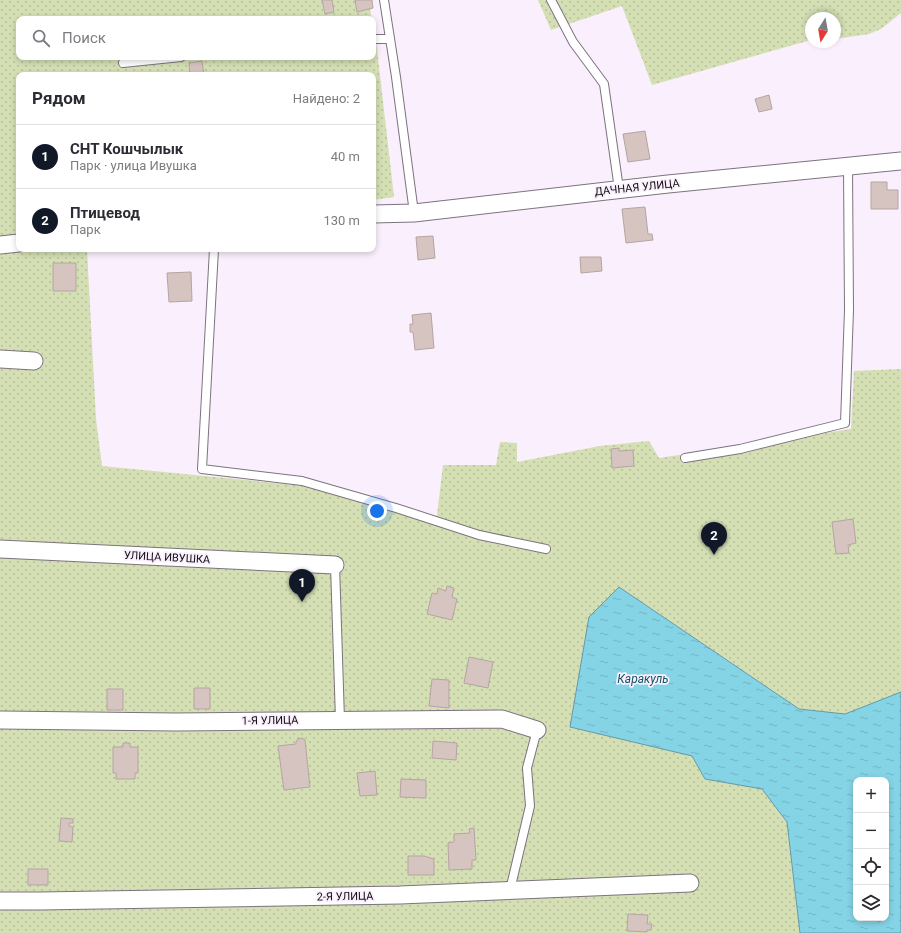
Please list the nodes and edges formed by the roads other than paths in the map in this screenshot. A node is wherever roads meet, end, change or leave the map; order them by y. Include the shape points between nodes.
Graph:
1 (384, 0) edge
2 (551, 0) edge
3 (376, 39) edge
4 (390, 39) junction
5 (152, 60) edge
6 (124, 63) dead end
7 (901, 161) edge
8 (848, 166) junction
9 (620, 189) junction
10 (414, 212) junction
11 (376, 214) edge
12 (16, 244) edge
13 (0, 245) edge
14 (214, 252) edge
15 (0, 359) edge
16 (34, 361) dead end
17 (685, 458) dead end
18 (0, 549) edge
19 (546, 549) dead end
20 (334, 565) joint
21 (0, 720) edge
22 (340, 720) junction
23 (538, 730) joint
24 (690, 883) dead end
25 (510, 890) junction
26 (0, 901) edge

1 - 4 lane
2 - 9 lane via 573,42 604,84
3 - 4 lane
4 - 10 lane
5 - 6 lane
7 - 8 street, ДАЧНАЯ УЛИЦА
8 - 9 street, ДАЧНАЯ УЛИЦА
8 - 17 lane via 845,422 740,448
9 - 10 street, ДАЧНАЯ УЛИЦА
10 - 11 street, ДАЧНАЯ УЛИЦА
12 - 13 street
14 - 19 lane via 202,469 302,481 479,535
15 - 16 street
18 - 20 street, УЛИЦА ИВУШКА
20 - 22 lane
21 - 22 street, 1-Я УЛИЦА
22 - 23 street, 1-Я УЛИЦА via 502,719
23 - 25 lane via 527,768 530,806
24 - 25 street, 2-Я УЛИЦА
25 - 26 street, 2-Я УЛИЦА via 400,895

